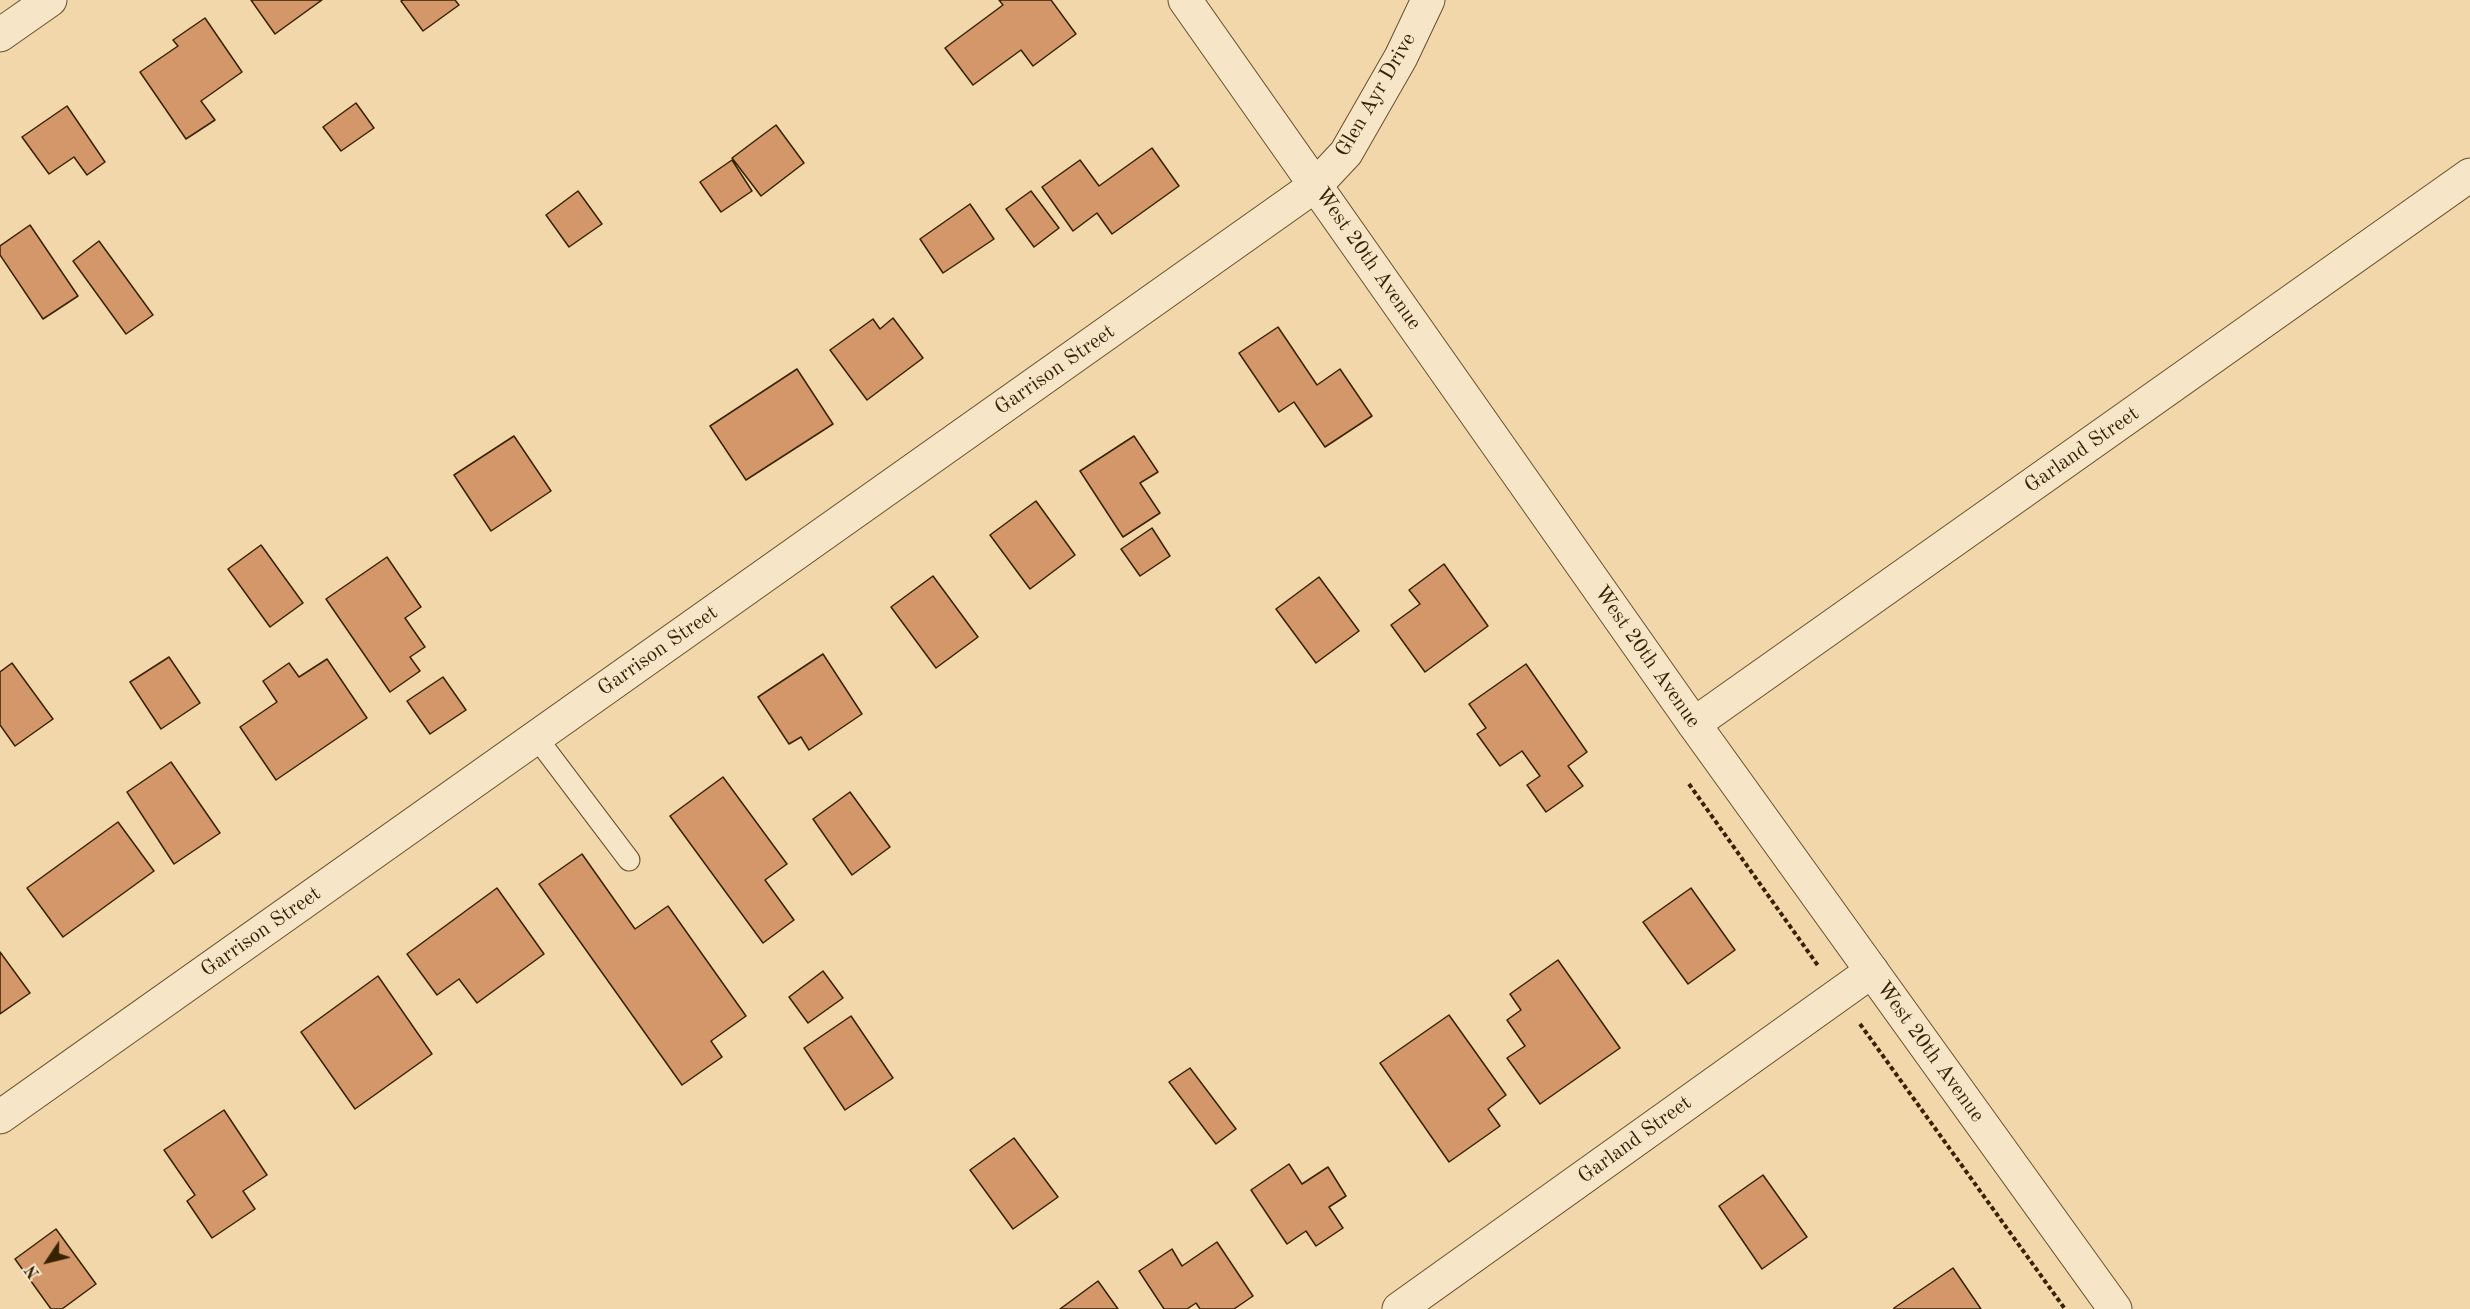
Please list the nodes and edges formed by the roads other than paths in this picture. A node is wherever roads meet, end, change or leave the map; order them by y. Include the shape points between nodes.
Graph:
1 (50, 0) edge
2 (1185, 0) edge
3 (1428, 0) edge
4 (0, 35) edge
5 (2470, 175) edge
6 (1316, 185) junction
7 (1694, 724) junction
8 (536, 737) junction
9 (629, 860) dead end
10 (1872, 971) junction
11 (0, 1117) edge
12 (1399, 1309) edge
13 (2115, 1309) edge

1 - 4 street
2 - 6 street, West 20th Avenue
3 - 6 street, Glen Ayr Drive via 1401,57 1346,153
5 - 7 street, Garland Street
6 - 7 street, West 20th Avenue
6 - 8 street, Garrison Street
7 - 10 street, West 20th Avenue
8 - 9 lane
8 - 11 street, Garrison Street
10 - 12 street, Garland Street
10 - 13 street, West 20th Avenue

